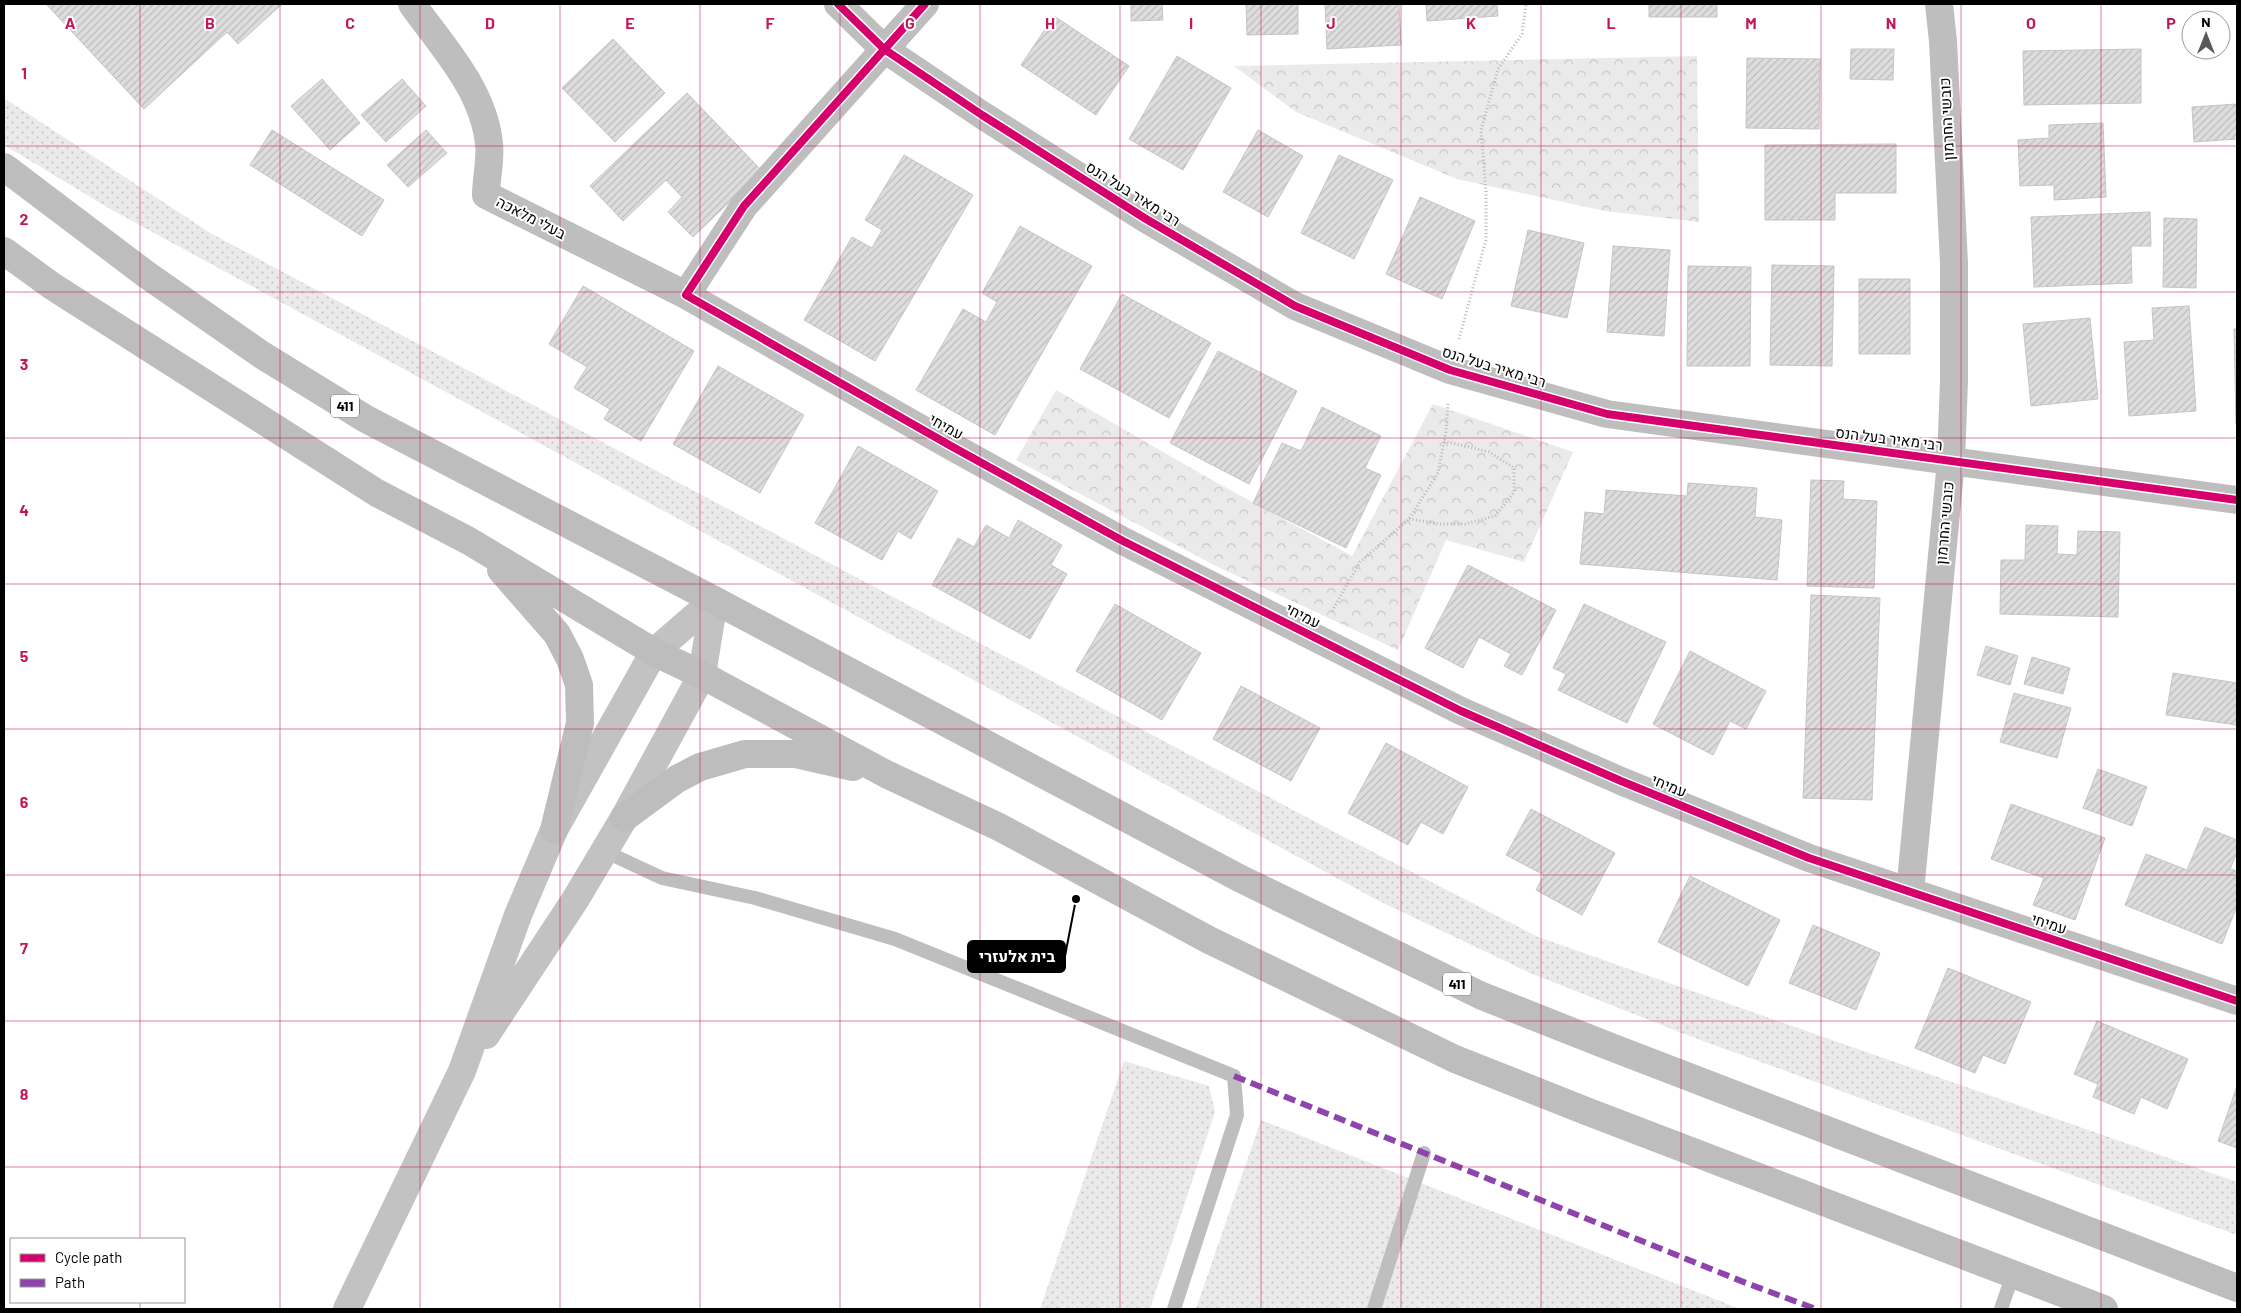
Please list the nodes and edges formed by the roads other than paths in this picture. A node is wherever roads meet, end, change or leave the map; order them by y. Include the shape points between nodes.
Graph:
1 (412, 4) edge
2 (838, 4) edge
3 (925, 4) edge
4 (1939, 4) edge
5 (884, 49) junction
6 (4, 167) edge
7 (4, 251) edge
8 (686, 295) junction
9 (1951, 461) junction
10 (2237, 500) edge
11 (469, 541) junction
12 (714, 600) junction
13 (654, 652) junction
14 (702, 675) junction
15 (886, 774) junction
16 (624, 818) junction
17 (554, 830) junction
18 (604, 851) junction
19 (1910, 892) junction
20 (2237, 1001) edge
21 (462, 1072) junction
22 (1424, 1153) dead end
23 (2013, 1274) junction
24 (2237, 1288) edge
25 (347, 1309) edge
26 (1174, 1309) edge
27 (1374, 1309) edge
28 (2001, 1309) edge
29 (2104, 1309) edge

1 - 8 street, בעלי מלאכה via 481,106 490,146 486,194
2 - 5 street, רבי מאיר בעל הנס
3 - 5 street
4 - 9 street, כובשי החרמון via 1954,263
5 - 8 street via 744,206
5 - 9 street, רבי מאיר בעל הנס via 1146,219 1295,306 1450,370 1607,414
6 - 12 main road, 411 via 146,275 262,355 366,419
7 - 11 main road via 52,286 377,492
8 - 19 street, עמיחי via 1123,541 1461,711 1808,858
9 - 10 street, רבי מאיר בעל הנס
9 - 19 street, כובשי החרמון
11 - 13 main road
11 - 17 main road via 508,577 557,634 580,685 580,723
12 - 13 main road
12 - 14 main road
12 - 24 main road, 411 via 1241,879 1482,996
13 - 14 main road
13 - 17 main road
14 - 15 main road
14 - 16 main road
15 - 16 main road via 796,754 745,754 700,767 677,779
15 - 23 main road via 999,827 1209,940 1455,1058
16 - 18 main road
17 - 21 main road via 518,914
18 - 21 main road
18 - 26 lane via 662,878 755,898 895,939 1234,1076 1237,1115
19 - 20 street, עמיחי
21 - 25 main road
22 - 27 lane
23 - 28 lane
23 - 29 main road

